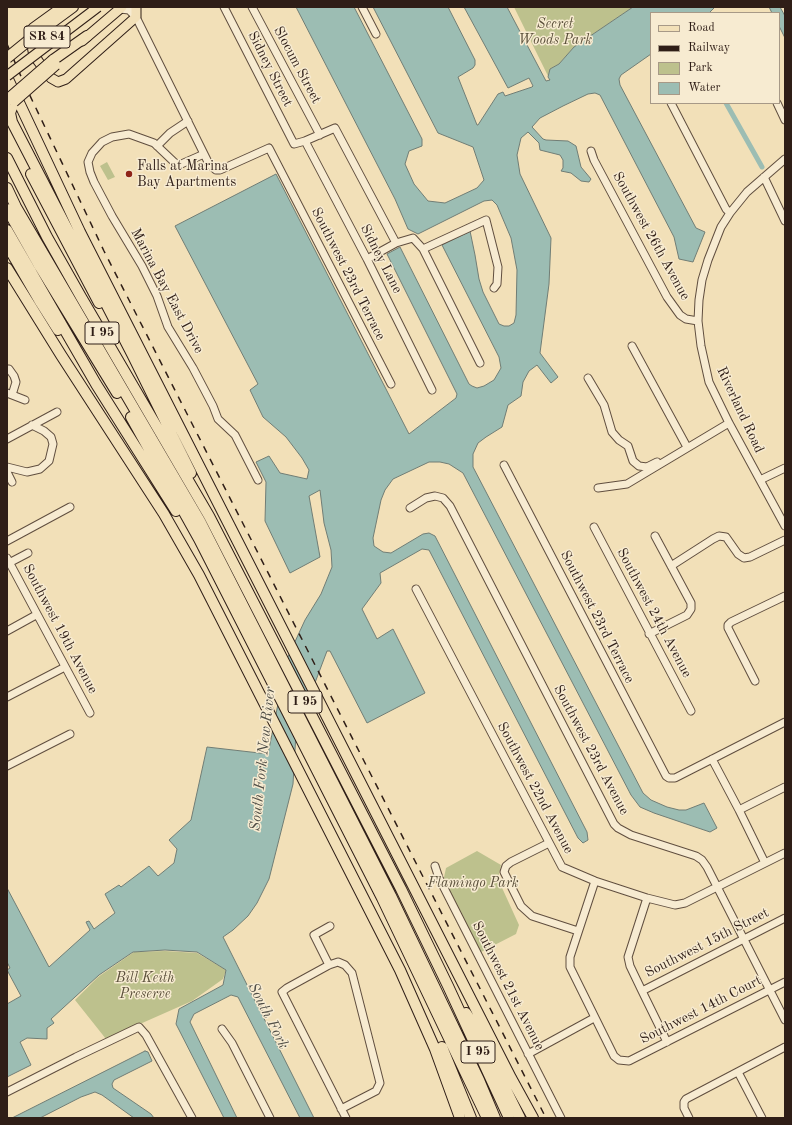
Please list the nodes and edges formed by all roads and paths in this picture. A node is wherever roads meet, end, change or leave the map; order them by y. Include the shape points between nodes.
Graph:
1 (62, 7) edge
2 (73, 7) edge
3 (89, 7) edge
4 (98, 7) edge
5 (136, 7) edge
6 (224, 7) edge
7 (252, 7) edge
8 (362, 7) edge
9 (121, 8) edge
10 (136, 17) junction
11 (376, 34) dead end
12 (87, 36) joint
13 (7, 58) edge
14 (7, 69) edge
15 (7, 77) edge
16 (9, 103) edge
17 (672, 104) edge
18 (777, 104) edge
19 (785, 120) edge
20 (188, 121) junction
21 (7, 125) edge
22 (320, 135) junction
23 (305, 142) junction
24 (157, 146) junction
25 (591, 151) dead end
26 (202, 155) junction
27 (7, 158) edge
28 (785, 159) edge
29 (7, 168) edge
30 (764, 177) junction
31 (7, 188) edge
32 (7, 209) edge
33 (730, 213) junction
34 (785, 221) edge
35 (7, 230) edge
36 (396, 243) junction
37 (12, 245) edge
38 (423, 249) junction
39 (367, 259) junction
40 (7, 268) edge
41 (7, 278) edge
42 (494, 288) dead end
43 (698, 321) junction
44 (52, 342) junction
45 (632, 346) dead end
46 (480, 363) dead end
47 (7, 368) edge
48 (588, 378) dead end
49 (147, 384) junction
50 (391, 384) dead end
51 (432, 390) dead end
52 (9, 394) edge
53 (25, 400) dead end
54 (57, 412) dead end
55 (729, 423) junction
56 (32, 426) junction
57 (7, 439) edge
58 (687, 447) junction
59 (672, 456) junction
60 (504, 465) dead end
61 (7, 467) edge
62 (785, 468) edge
63 (7, 472) edge
64 (258, 480) dead end
65 (760, 480) junction
66 (12, 482) dead end
67 (598, 488) dead end
68 (203, 504) junction
69 (70, 507) dead end
70 (410, 508) dead end
71 (198, 522) junction
72 (785, 526) edge
73 (594, 527) dead end
74 (655, 536) dead end
75 (785, 540) edge
76 (7, 541) edge
77 (28, 553) dead end
78 (8, 562) edge
79 (671, 566) junction
80 (416, 589) dead end
81 (785, 596) edge
82 (36, 615) junction
83 (7, 631) edge
84 (649, 634) junction
85 (65, 667) junction
86 (755, 681) dead end
87 (7, 697) edge
88 (691, 711) dead end
89 (90, 713) dead end
90 (785, 722) edge
91 (70, 734) dead end
92 (712, 759) junction
93 (7, 766) edge
94 (785, 787) edge
95 (739, 810) junction
96 (549, 843) junction
97 (785, 853) edge
98 (765, 863) junction
99 (436, 866) dead end
100 (596, 881) junction
101 (717, 887) junction
102 (398, 890) junction
103 (647, 898) junction
104 (785, 918) edge
105 (330, 926) dead end
106 (578, 931) junction
107 (744, 938) junction
108 (329, 965) junction
109 (400, 970) junction
110 (785, 982) edge
111 (448, 986) junction
112 (769, 990) junction
113 (642, 992) junction
114 (594, 1018) junction
115 (785, 1020) edge
116 (222, 1028) dead end
117 (667, 1042) junction
118 (785, 1047) edge
119 (528, 1054) junction
120 (738, 1072) junction
121 (511, 1078) junction
122 (472, 1084) junction
123 (7, 1092) edge
124 (342, 1109) junction
125 (192, 1118) edge
126 (270, 1118) edge
127 (346, 1118) edge
128 (460, 1118) edge
129 (471, 1118) edge
130 (481, 1118) edge
131 (487, 1118) edge
132 (495, 1118) edge
133 (504, 1118) edge
134 (509, 1118) edge
135 (520, 1118) edge
136 (528, 1118) edge
137 (533, 1118) edge
138 (561, 1118) edge
139 (689, 1118) edge
140 (762, 1118) edge

1 - 10 main road via 33,28 30,34 38,61 44,71 58,82 66,80
2 - 13 highway, bridge
3 - 14 main road, SR 84
4 - 15 main road, bridge
5 - 10 main road
6 - 23 street, Sidney Street via 294,144
7 - 22 street, Slocum Street
8 - 11 street
9 - 10 street via 129,10
9 - 12 main road, SR 84
10 - 20 street
12 - 16 highway, bridge
15 - 121 highway via 71,214
16 - 49 highway via 12,122
17 - 33 street
18 - 19 street
20 - 24 street
20 - 26 street
21 - 49 highway via 94,294
22 - 23 street
22 - 36 street via 335,128
23 - 39 street, Sidney Lane
24 - 26 street, Marina Bay East Drive via 179,165
24 - 64 street, Marina Bay East Drive via 129,134 112,137 102,142 92,153 88,162 90,172 112,216 142,266 168,327 214,406 218,419 235,435
25 - 43 street, Southwest 26th Avenue via 667,297 680,315
26 - 50 street, Southwest 23rd Terrace via 216,170 220,170 269,148
27 - 68 highway, I 95 via 81,297
28 - 30 street, Riverland Road
29 - 71 highway via 26,208 75,295 194,496
30 - 33 street, Riverland Road via 747,192
30 - 34 street
31 - 71 highway
32 - 71 highway, I 95 via 116,392
33 - 43 street, Riverland Road via 714,242 702,280
35 - 37 highway
36 - 38 street via 413,238
36 - 39 street
37 - 71 highway via 152,471
38 - 42 street via 486,220 498,267 497,284
38 - 46 street
39 - 51 street, Sidney Lane
40 - 44 highway
41 - 44 highway via 36,324
43 - 55 street, Riverland Road via 709,382
44 - 109 highway via 167,518 207,590
45 - 58 street
47 - 52 street via 16,382
48 - 59 street via 604,405 612,432 628,446 633,461 639,466 647,467
49 - 68 highway via 186,462
52 - 53 street
54 - 56 street
55 - 58 street
55 - 65 street, Riverland Road
56 - 57 street
56 - 61 street via 51,437 53,444 49,461 40,469 27,472
58 - 59 street
59 - 67 street via 627,484
60 - 92 street, Southwest 23rd Terrace via 666,776 675,778
62 - 65 street
63 - 66 street
65 - 72 street, Riverland Road
68 - 71 highway, I 95
69 - 76 street
70 - 101 street, Southwest 23rd Avenue via 426,498 435,496 442,498 450,506 614,824 631,835 696,856 707,867
71 - 102 highway, I 95
71 - 122 highway, I 95 via 192,539 210,562 382,898
71 - 132 highway via 391,896
73 - 84 street, Southwest 24th Avenue
74 - 79 street
75 - 79 street via 744,558 726,537 719,536
77 - 78 street
78 - 82 street, Southwest 19th Avenue
79 - 84 street via 691,603 691,609 687,615
80 - 96 street, Southwest 22nd Avenue
81 - 86 street via 728,625
82 - 83 street
82 - 85 street, Southwest 19th Avenue
84 - 88 street, Southwest 24th Avenue
85 - 87 street
85 - 89 street, Southwest 19th Avenue
90 - 92 street
91 - 93 street
92 - 95 street
94 - 95 street
95 - 98 street
96 - 100 street, Southwest 22nd Avenue via 562,867
96 - 106 street via 511,862 504,872 521,906 532,916
97 - 98 street, Southwest 22nd Avenue
98 - 101 street, Southwest 22nd Avenue
99 - 119 street, Southwest 21st Avenue via 439,878
100 - 103 street, Southwest 22nd Avenue
100 - 106 street
101 - 103 street, Southwest 22nd Avenue via 685,903 675,905
101 - 107 street, Southwest 23rd Avenue
102 - 111 highway, I 95
102 - 133 highway
103 - 113 street via 628,957
104 - 107 street, Southwest 15th Street
105 - 108 street via 314,935
106 - 114 street via 570,957 570,967
107 - 112 street, Southwest 23rd Avenue
107 - 113 street, Southwest 15th Street
108 - 124 street via 282,992
108 - 124 street via 338,962 352,973 380,1083 376,1091
109 - 128 highway via 436,1049
109 - 129 highway via 416,994 438,1039
110 - 112 street, Southwest 14th Court
111 - 134 highway, I 95
111 - 135 highway via 474,1025
112 - 115 street, Southwest 23rd Avenue
112 - 117 street, Southwest 14th Court
113 - 117 street
114 - 117 street, Southwest 14th Court via 614,1056 619,1060 629,1060
114 - 119 street
116 - 126 street
118 - 120 street
119 - 138 street, Southwest 21st Avenue
120 - 139 street via 686,1099 684,1108
120 - 140 street
121 - 136 highway
121 - 137 highway
122 - 130 highway
122 - 131 highway, I 95
123 - 125 street via 139,1028 146,1035
124 - 127 street

